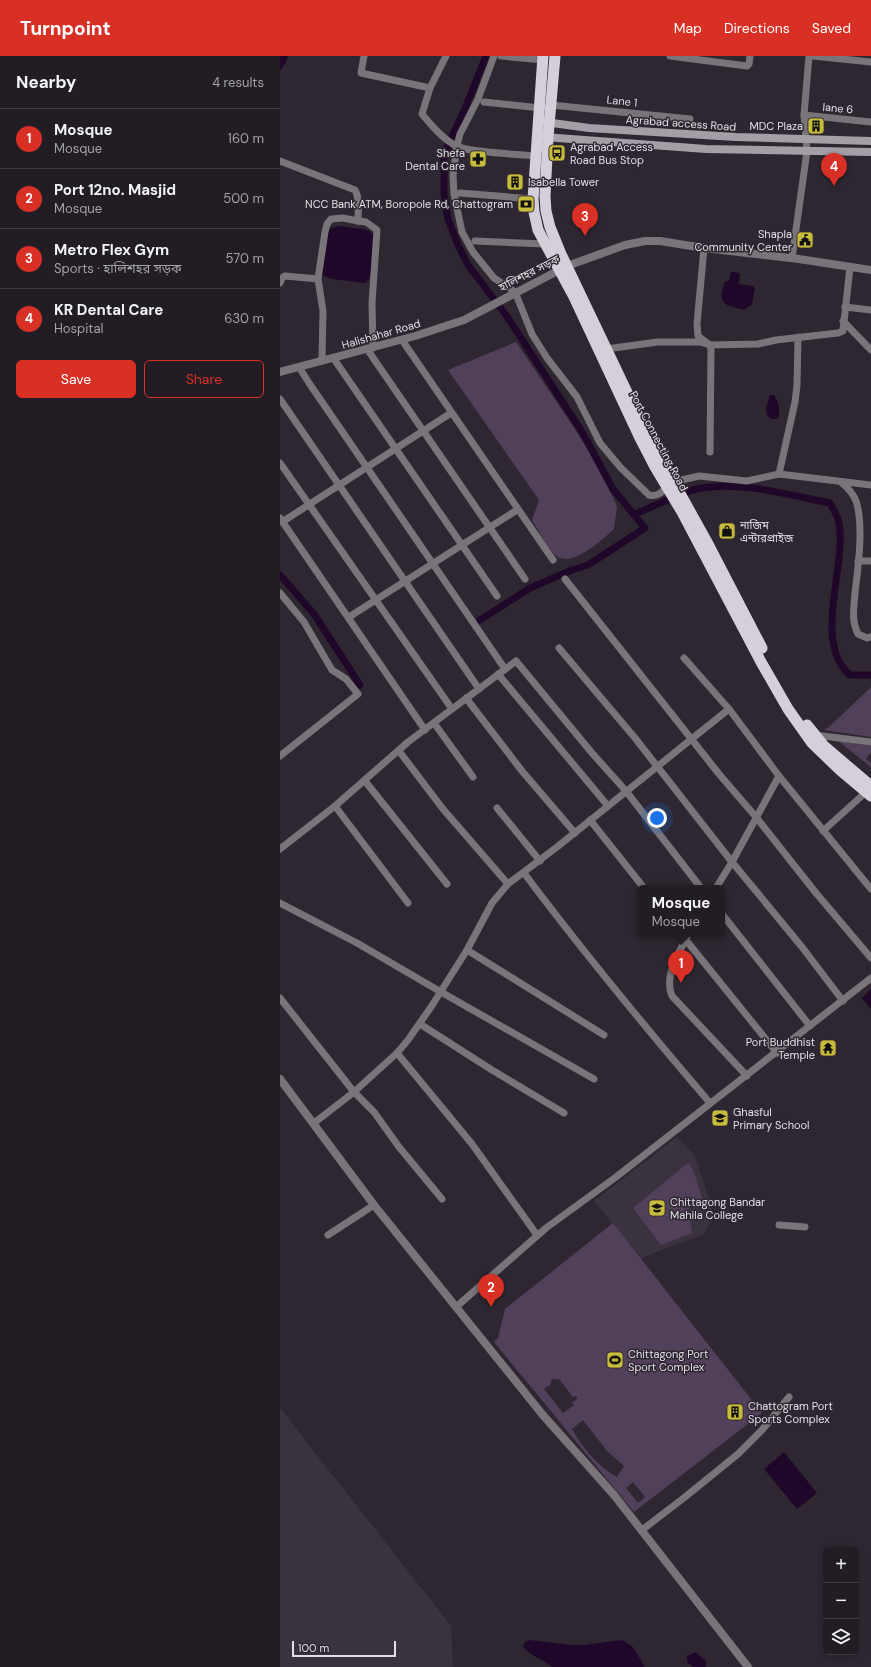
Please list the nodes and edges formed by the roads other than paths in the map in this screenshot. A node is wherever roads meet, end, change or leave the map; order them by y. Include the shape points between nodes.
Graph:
1 (364, 56) edge
2 (446, 56) edge
3 (494, 56) edge
4 (501, 56) edge
5 (555, 56) edge
6 (670, 56) edge
7 (750, 56) edge
8 (809, 56) edge
9 (813, 56) edge
10 (543, 58) edge
11 (871, 62) edge
12 (430, 88) junction
13 (484, 102) dead end
14 (551, 105) junction
15 (540, 108) junction
16 (804, 115) junction
17 (690, 119) dead end
18 (544, 122) junction
19 (871, 122) edge
20 (542, 136) junction
21 (806, 139) junction
22 (871, 141) edge
23 (457, 146) junction
24 (807, 151) junction
25 (871, 152) edge
26 (536, 156) junction
27 (280, 161) edge
28 (460, 193) dead end
29 (533, 199) junction
30 (358, 220) junction
31 (475, 241) dead end
32 (545, 244) junction
33 (704, 248) junction
34 (792, 258) junction
35 (850, 267) junction
36 (563, 268) junction
37 (871, 270) edge
38 (318, 279) junction
39 (280, 283) edge
40 (515, 292) junction
41 (845, 307) junction
42 (485, 309) joint
43 (871, 310) edge
44 (843, 321) junction
45 (798, 337) junction
46 (402, 340) junction
47 (710, 345) junction
48 (370, 349) junction
49 (606, 349) junction
50 (871, 350) edge
51 (334, 359) junction
52 (322, 361) junction
53 (299, 367) junction
54 (280, 372) edge
55 (280, 398) edge
56 (451, 413) junction
57 (423, 431) junction
58 (396, 449) junction
59 (710, 452) dead end
60 (280, 463) edge
61 (367, 468) junction
62 (779, 474) junction
63 (841, 482) junction
64 (871, 484) edge
65 (339, 485) junction
66 (671, 486) junction
67 (309, 505) junction
68 (517, 510) junction
69 (685, 510) junction
70 (281, 520) edge
71 (489, 528) junction
72 (462, 545) junction
73 (553, 560) dead end
74 (858, 561) junction
75 (871, 561) edge
76 (433, 564) junction
77 (526, 579) dead end
78 (565, 579) dead end
79 (405, 581) junction
80 (280, 593) edge
81 (497, 596) dead end
82 (376, 600) junction
83 (349, 617) junction
84 (871, 637) edge
85 (559, 648) dead end
86 (684, 658) dead end
87 (505, 669) junction
88 (498, 674) junction
89 (479, 689) junction
90 (466, 698) junction
91 (452, 709) junction
92 (729, 710) junction
93 (434, 723) junction
94 (425, 730) junction
95 (815, 735) junction
96 (692, 739) junction
97 (871, 742) edge
98 (399, 751) junction
99 (280, 756) edge
100 (657, 766) junction
101 (778, 776) junction
102 (473, 777) dead end
103 (365, 781) junction
104 (626, 791) junction
105 (869, 791) edge
106 (335, 806) junction
107 (608, 806) junction
108 (497, 808) dead end
109 (756, 817) junction
110 (590, 820) junction
111 (823, 831) junction
112 (575, 833) junction
113 (280, 849) edge
114 (540, 861) junction
115 (732, 862) junction
116 (524, 873) junction
117 (447, 884) dead end
118 (508, 884) junction
119 (642, 885) edge
120 (699, 885) edge
121 (718, 885) edge
122 (871, 889) edge
123 (280, 903) edge
124 (408, 903) dead end
125 (725, 918) edge
126 (685, 937) edge
127 (686, 937) edge
128 (466, 950) junction
129 (871, 958) edge
130 (871, 978) edge
131 (441, 992) junction
132 (280, 998) edge
133 (843, 1001) junction
134 (420, 1024) junction
135 (810, 1026) junction
136 (604, 1035) dead end
137 (777, 1052) junction
138 (397, 1053) junction
139 (747, 1076) junction
140 (594, 1079) dead end
141 (280, 1080) edge
142 (354, 1092) junction
143 (710, 1103) junction
144 (564, 1113) dead end
145 (314, 1122) junction
146 (442, 1199) dead end
147 (374, 1204) junction
148 (779, 1225) dead end
149 (805, 1227) dead end
150 (328, 1235) dead end
151 (537, 1235) junction
152 (456, 1307) junction
153 (789, 1397) dead end
154 (642, 1530) junction
155 (748, 1667) edge

1 - 12 street via 361,73
2 - 12 street
3 - 23 street
4 - 10 street
5 - 14 highway, Port Connecting Road
6 - 7 street via 746,66 749,64
8 - 16 street
9 - 11 street
10 - 15 highway, Port Connecting Road
12 - 23 street via 422,114 438,132
13 - 15 street
14 - 17 street, Lane 1
14 - 18 highway, Port Connecting Road
15 - 18 highway, Port Connecting Road
16 - 19 street, lane 6
16 - 21 street
18 - 20 highway, Port Connecting Road
18 - 21 main road, Agrabad access Road via 690,135
20 - 24 main road, Agrabad access Road via 706,149
20 - 26 highway, Port Connecting Road
20 - 36 highway, Port Connecting Road via 546,211 561,254
21 - 22 main road, Agrabad access Road
21 - 24 street
23 - 26 street via 479,151
23 - 40 street via 453,176 454,194 462,232 473,252 494,278
24 - 25 main road, Agrabad access Road
24 - 34 street
26 - 29 highway, Port Connecting Road
27 - 30 street via 355,190
28 - 29 street
29 - 32 highway, Port Connecting Road via 538,230
30 - 38 street via 337,218 331,219 327,224
30 - 48 street via 378,230
31 - 32 street
32 - 36 highway, Port Connecting Road
33 - 34 street, হালিশহর সড়ক
33 - 36 street, হালিশহর সড়ক via 677,243 645,242 626,245
33 - 47 street via 697,324 698,336
34 - 35 street, হালিশহর সড়ক
35 - 37 street, হালিশহর সড়ক
35 - 41 street
36 - 40 street, হালিশহর সড়ক
36 - 49 highway, Port Connecting Road
36 - 66 highway, Port Connecting Road via 639,436 655,467
38 - 39 street via 285,276
38 - 52 street via 323,311
40 - 42 street, হালিশহর সড়ক
40 - 66 street via 532,334 577,397 600,443 648,495 659,495
41 - 43 street
41 - 44 street
42 - 46 street, Halishahar Road via 464,320
44 - 45 street via 843,331 838,333
44 - 50 street
45 - 47 street via 758,344
45 - 62 street via 795,402
46 - 48 street, Halishahar Road
46 - 56 street
47 - 49 street via 700,342 658,342
47 - 59 street
48 - 51 street, Halishahar Road
48 - 57 street
49 - 66 highway, Port Connecting Road
51 - 52 street, Halishahar Road
51 - 58 street
52 - 53 street, Halishahar Road
53 - 54 street, Halishahar Road
53 - 61 street
55 - 65 street
56 - 57 street
56 - 68 street
57 - 58 street
57 - 71 street
58 - 61 street
58 - 72 street
60 - 67 street
61 - 65 street
61 - 76 street
62 - 63 street
62 - 66 street via 747,481 699,476
63 - 64 street
63 - 74 street via 856,501 859,515
65 - 67 street
65 - 79 street
66 - 69 highway, Port Connecting Road
67 - 70 street
67 - 82 street
68 - 71 street
68 - 73 street
69 - 95 highway, Port Connecting Road via 770,664
69 - 105 highway, Port Connecting Road via 760,662 796,721 825,757
70 - 83 street
71 - 72 street
71 - 77 street
72 - 76 street
72 - 81 street
74 - 75 street
74 - 84 street via 853,625 858,634
76 - 79 street
76 - 87 street
78 - 96 street
79 - 82 street
79 - 89 street
80 - 99 street via 304,622 332,670 346,679 358,694
82 - 83 street
82 - 91 street
83 - 94 street
85 - 100 street
86 - 92 street
87 - 88 street
87 - 104 street via 516,661
88 - 89 street
88 - 107 street
89 - 90 street
90 - 91 street
90 - 112 street via 522,771
91 - 93 street
92 - 96 street
92 - 101 street
93 - 94 street
93 - 102 street
94 - 98 street
95 - 97 street
95 - 105 highway, Port Connecting Road
96 - 100 street
96 - 109 street
98 - 103 street
98 - 118 street via 448,814
100 - 104 street
100 - 115 street
101 - 109 street
101 - 111 street
103 - 106 street
103 - 117 street
104 - 107 street
104 - 120 street
105 - 111 street
106 - 113 street
106 - 124 street
107 - 110 street
108 - 114 street
109 - 115 street
109 - 129 street
110 - 112 street
110 - 119 street
111 - 122 street
112 - 114 street
114 - 116 street
115 - 121 street
115 - 133 street via 802,946
116 - 118 street
116 - 143 street via 566,929
118 - 128 street via 492,903
123 - 131 street via 357,942
125 - 135 street
126 - 139 street via 670,976 669,990
127 - 137 street
128 - 131 street
128 - 136 street
130 - 133 street
131 - 134 street
131 - 140 street
132 - 142 street
133 - 135 street
134 - 138 street
134 - 144 street
135 - 137 street
137 - 139 street
138 - 142 street
138 - 151 street via 472,1144
139 - 143 street
141 - 145 street
142 - 145 street
142 - 146 street via 374,1112
143 - 151 street
145 - 147 street
147 - 150 street
147 - 152 street
148 - 149 street
151 - 152 street
152 - 154 street via 542,1414
153 - 154 street via 767,1425 738,1454
154 - 155 street

